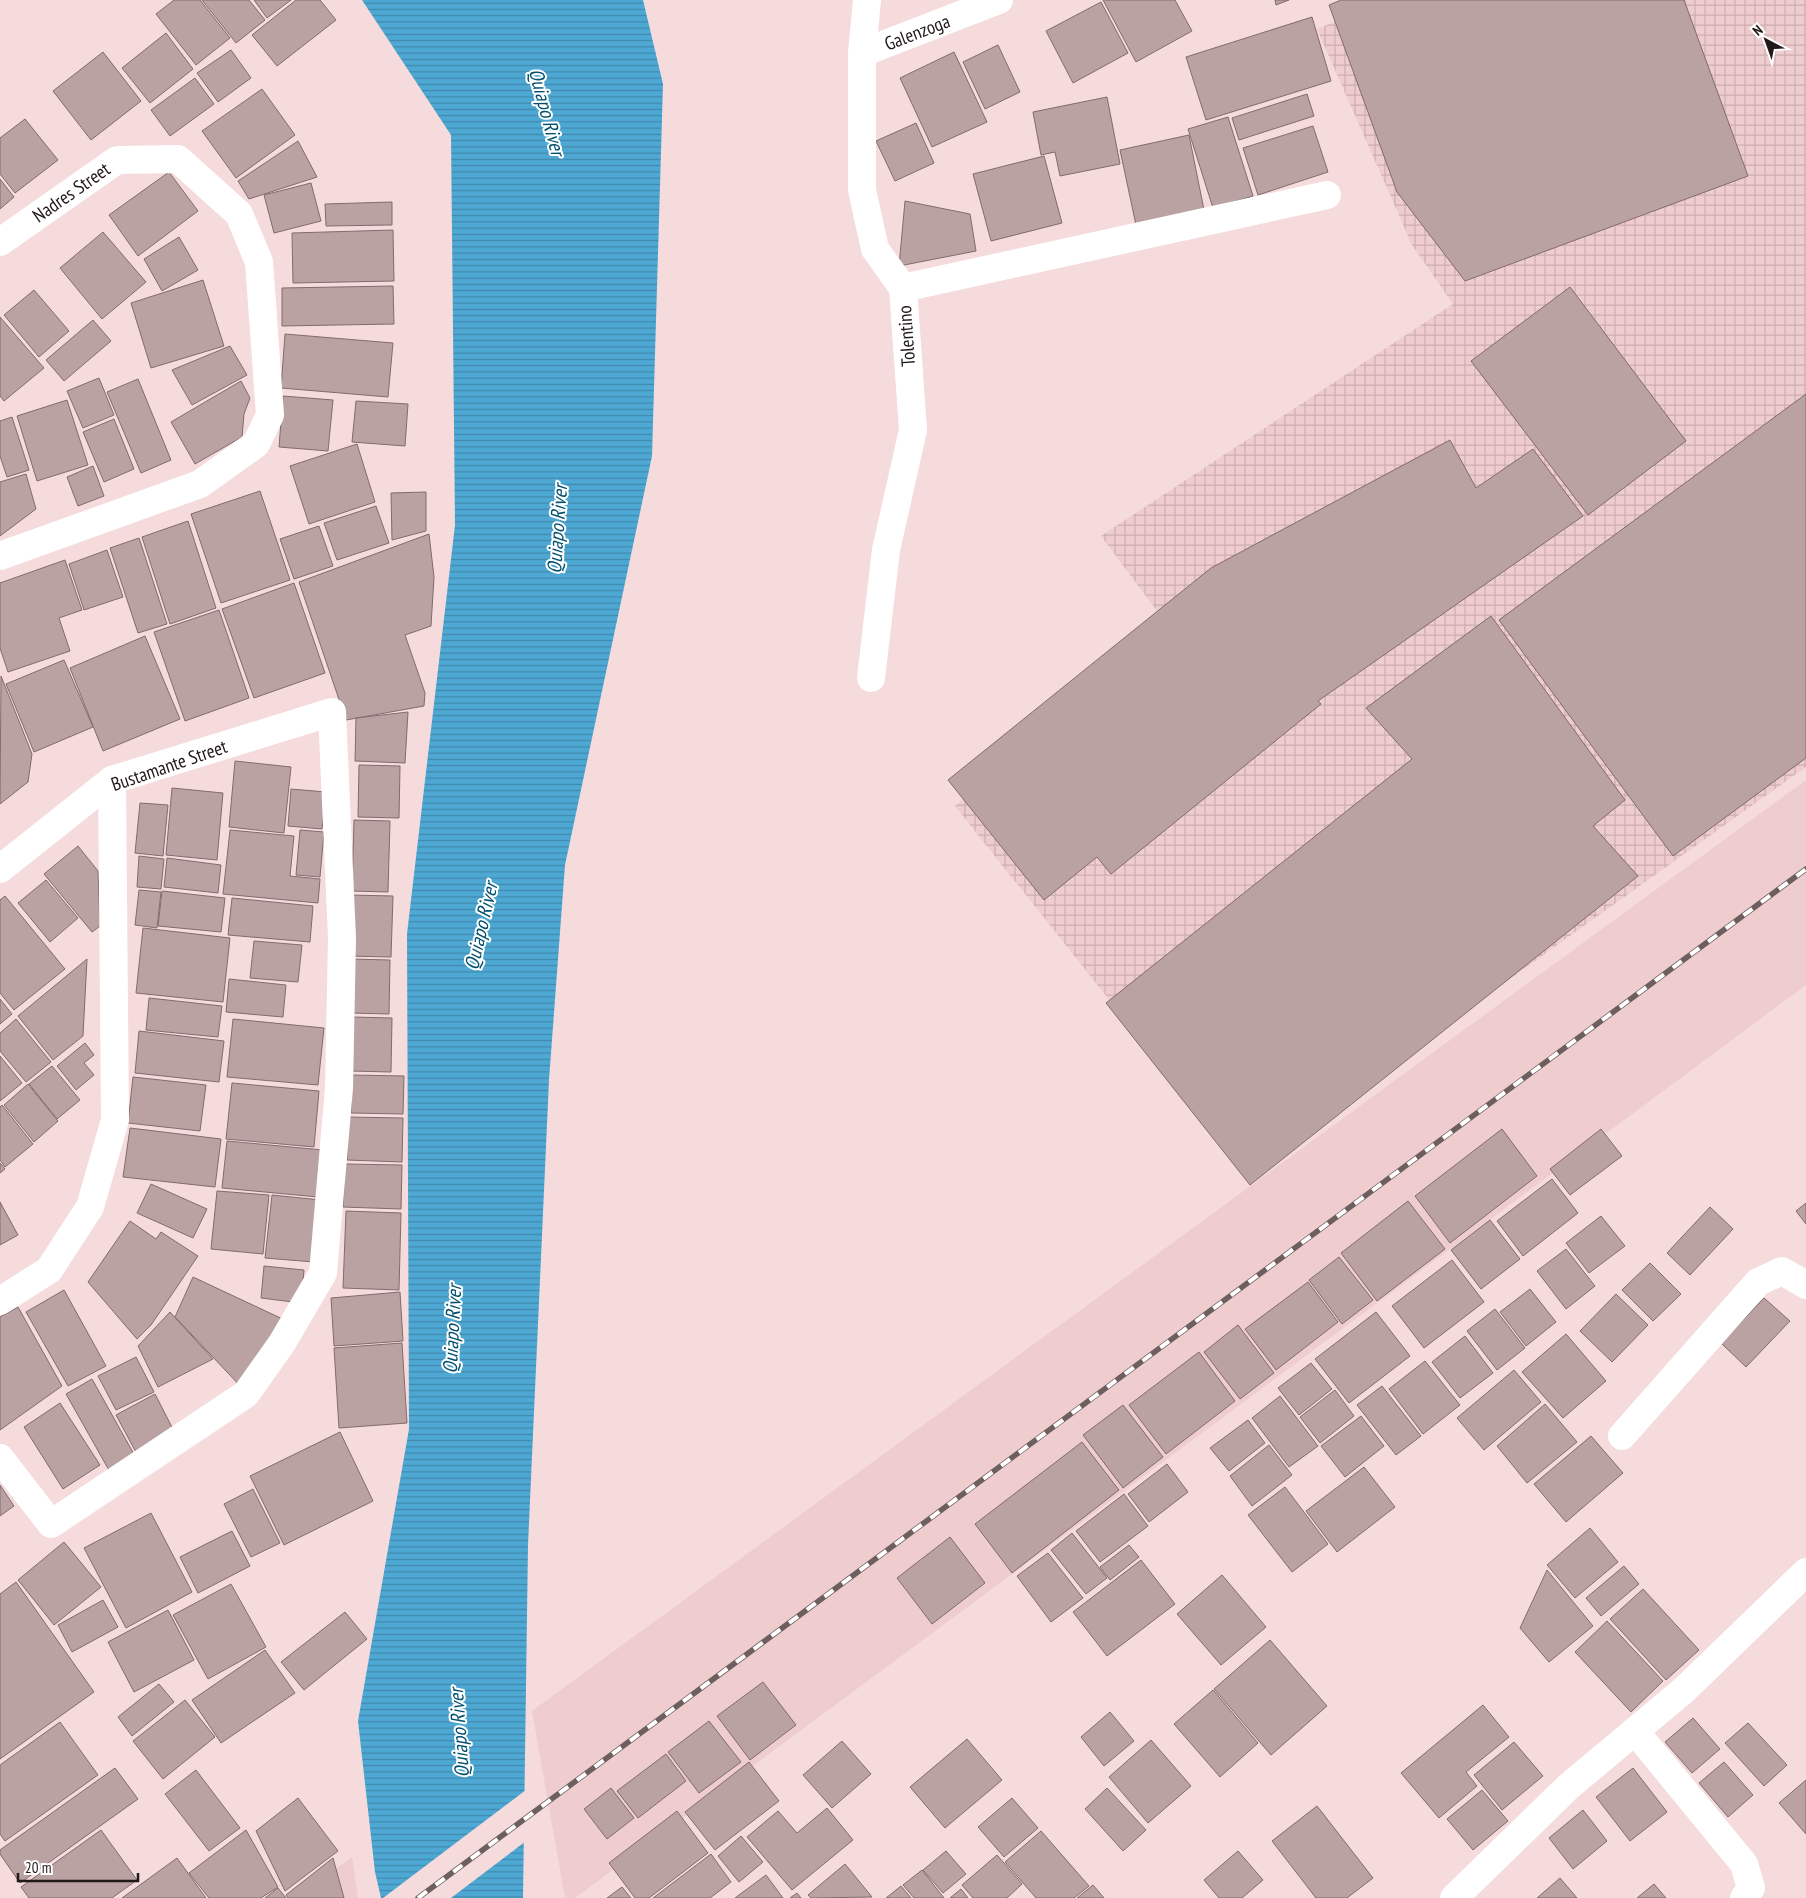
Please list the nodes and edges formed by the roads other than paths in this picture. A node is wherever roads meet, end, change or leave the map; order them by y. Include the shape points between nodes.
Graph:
1 (868, 0) edge
2 (999, 0) edge
3 (862, 53) junction
4 (1326, 195) dead end
5 (0, 242) edge
6 (903, 288) junction
7 (0, 556) edge
8 (871, 678) dead end
9 (112, 780) junction
10 (0, 869) edge
11 (1806, 1285) edge
12 (0, 1301) edge
13 (1622, 1436) dead end
14 (0, 1458) edge
15 (1806, 1572) edge
16 (1635, 1731) junction
17 (1454, 1898) edge
18 (1744, 1898) edge

1 - 3 street, Tolentino
2 - 3 street, Galenzoga
3 - 6 street, Tolentino via 862,190 875,249
4 - 6 street
5 - 7 street, Nadres Street via 117,160 178,159 239,214 259,262 270,414 256,444 200,484
6 - 8 street, Tolentino via 913,430 886,550
9 - 10 street, Bustamante Street
9 - 12 street via 115,1120 90,1207 49,1270
9 - 14 street, Bustamante Street via 332,712 342,948 339,1088 323,1273 282,1343 246,1394 50,1524
11 - 13 street via 1782,1271 1758,1282
15 - 16 street via 1684,1690
16 - 17 street via 1568,1787
16 - 18 street via 1744,1864 1751,1888

